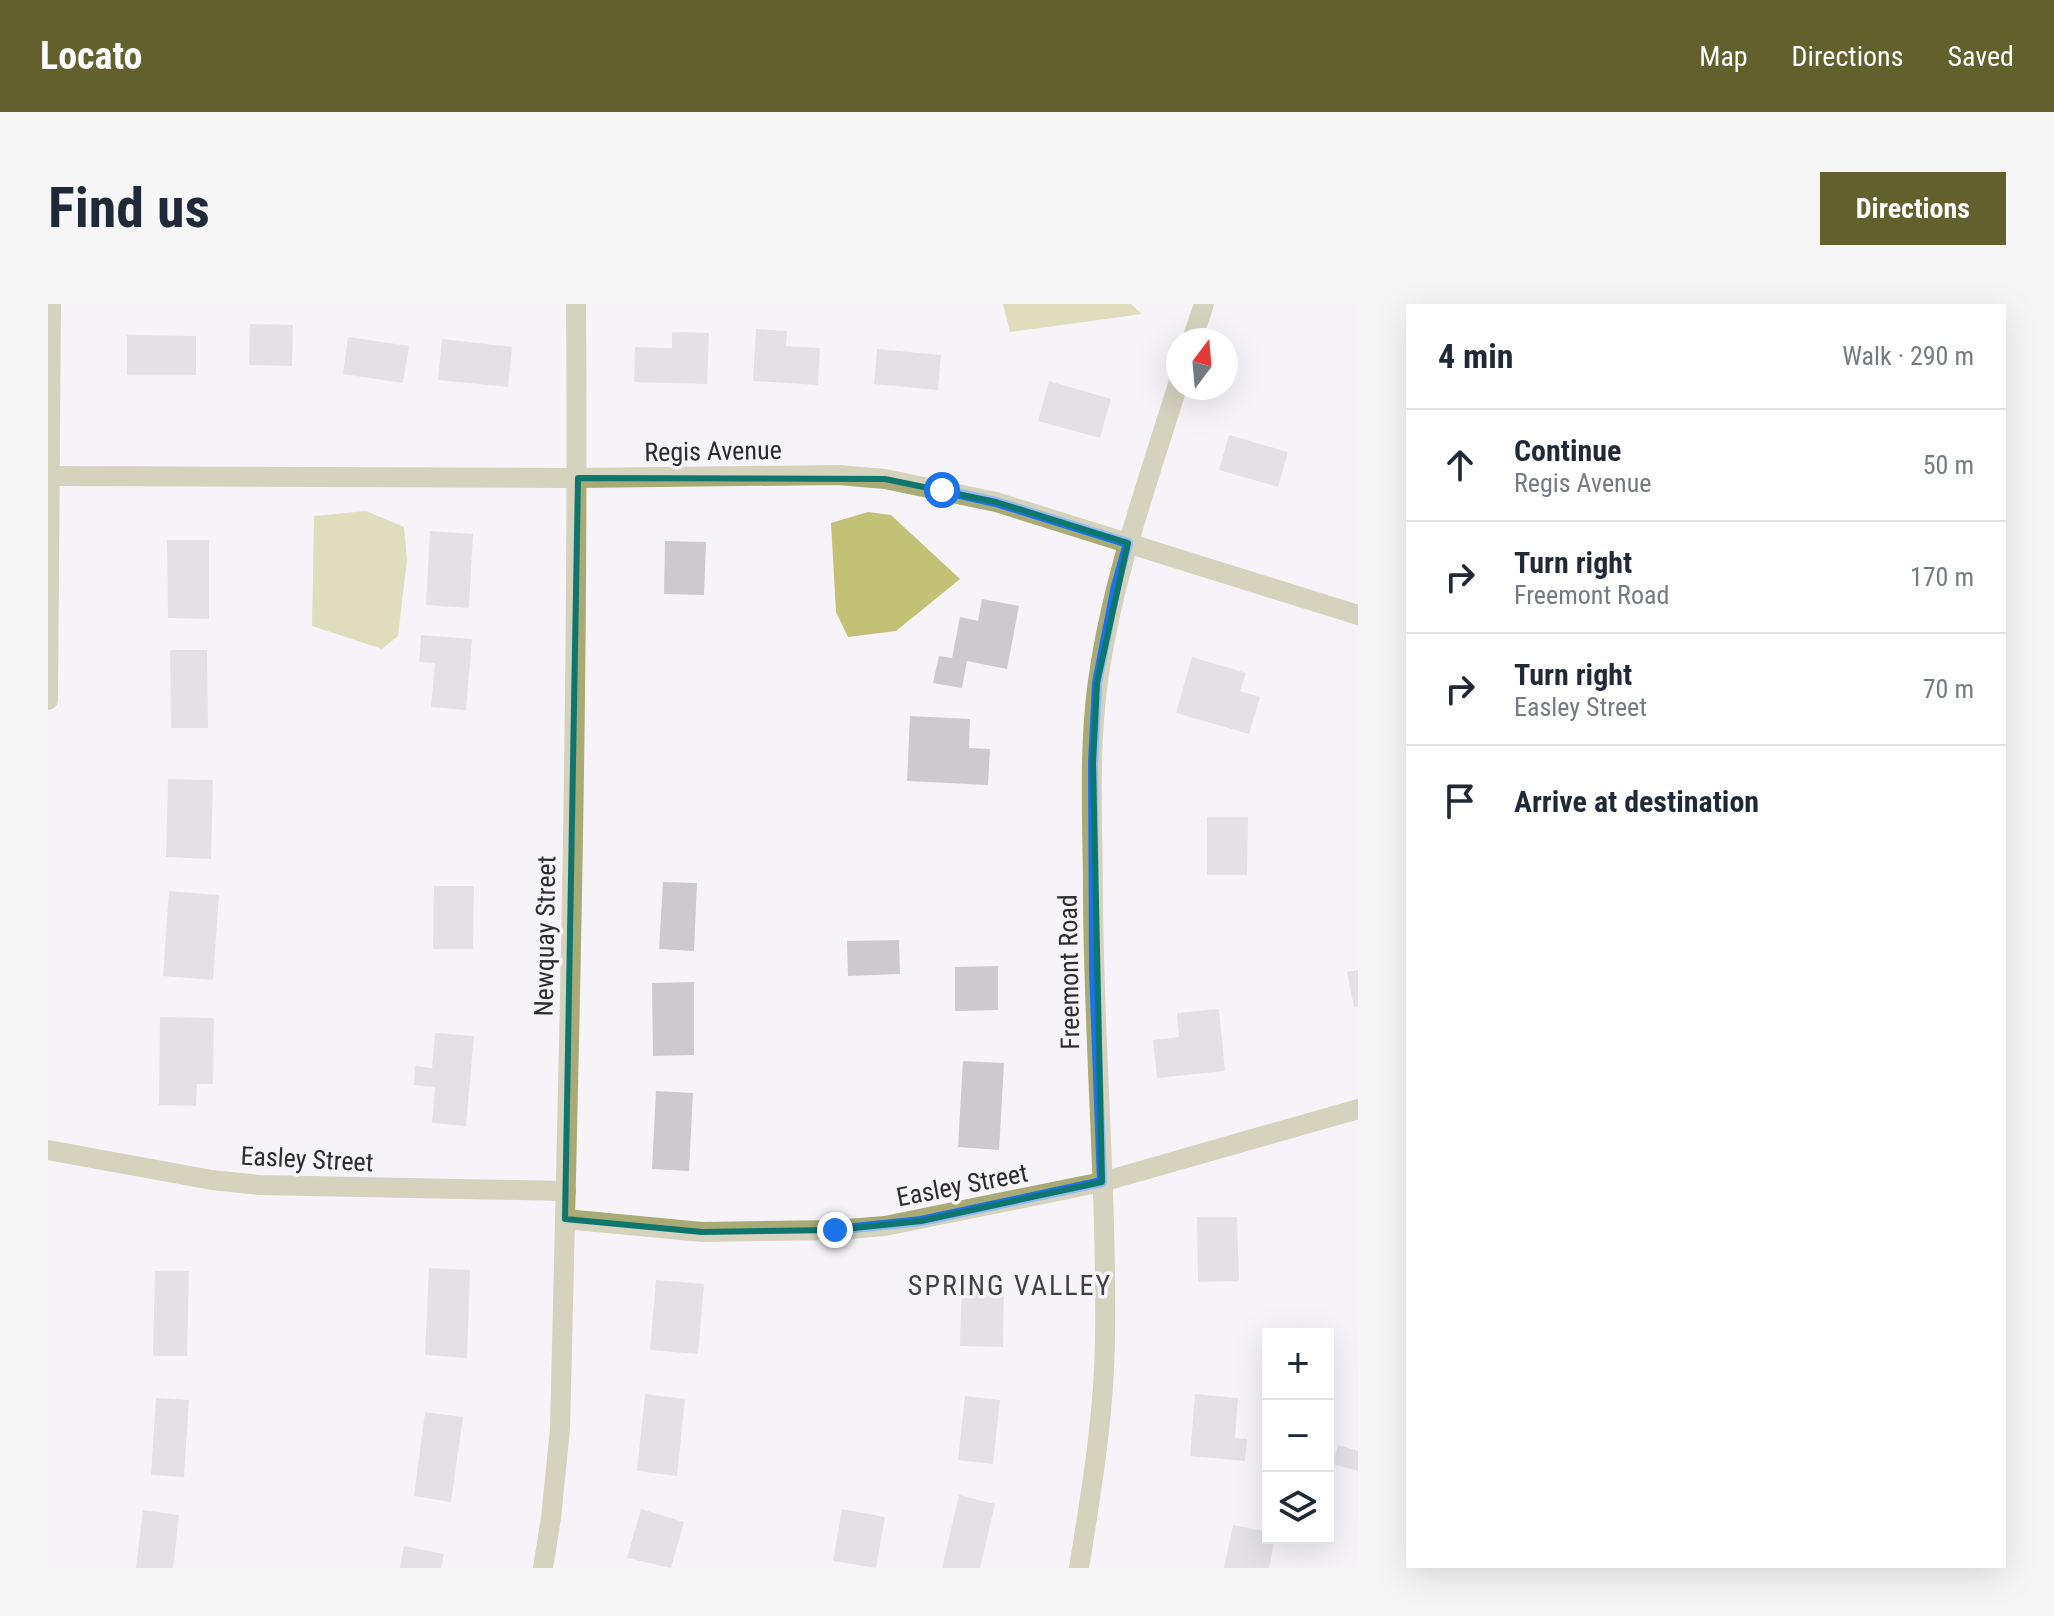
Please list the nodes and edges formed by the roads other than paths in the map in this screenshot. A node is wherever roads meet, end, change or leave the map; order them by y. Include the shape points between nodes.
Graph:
1 (51, 304) edge
2 (576, 304) edge
3 (1204, 304) edge
4 (1196, 328) edge
5 (1173, 400) edge
6 (50, 476) edge
7 (578, 478) junction
8 (1128, 543) junction
9 (1358, 615) edge
10 (48, 700) edge
11 (1358, 1109) edge
12 (48, 1150) edge
13 (1102, 1182) junction
14 (566, 1191) junction
15 (565, 1219) junction
16 (543, 1568) edge
17 (1079, 1568) edge

1 - 6 street
2 - 7 street, Newquay Street
3 - 4 street
5 - 8 street, Freemont Road
6 - 7 street, Regis Avenue
6 - 10 street
7 - 8 street, Regis Avenue via 885,479 996,502
7 - 14 street, Newquay Street
8 - 9 street, Regis Avenue
8 - 13 street, Freemont Road via 1097,683 1093,763
11 - 13 street, Easley Street
12 - 14 street, Easley Street via 259,1185
13 - 15 street, Easley Street via 921,1221 835,1230 702,1232
13 - 17 street, Freemont Road via 1101,1417
14 - 15 street, Newquay Street
15 - 16 street, Newquay Street via 560,1429

